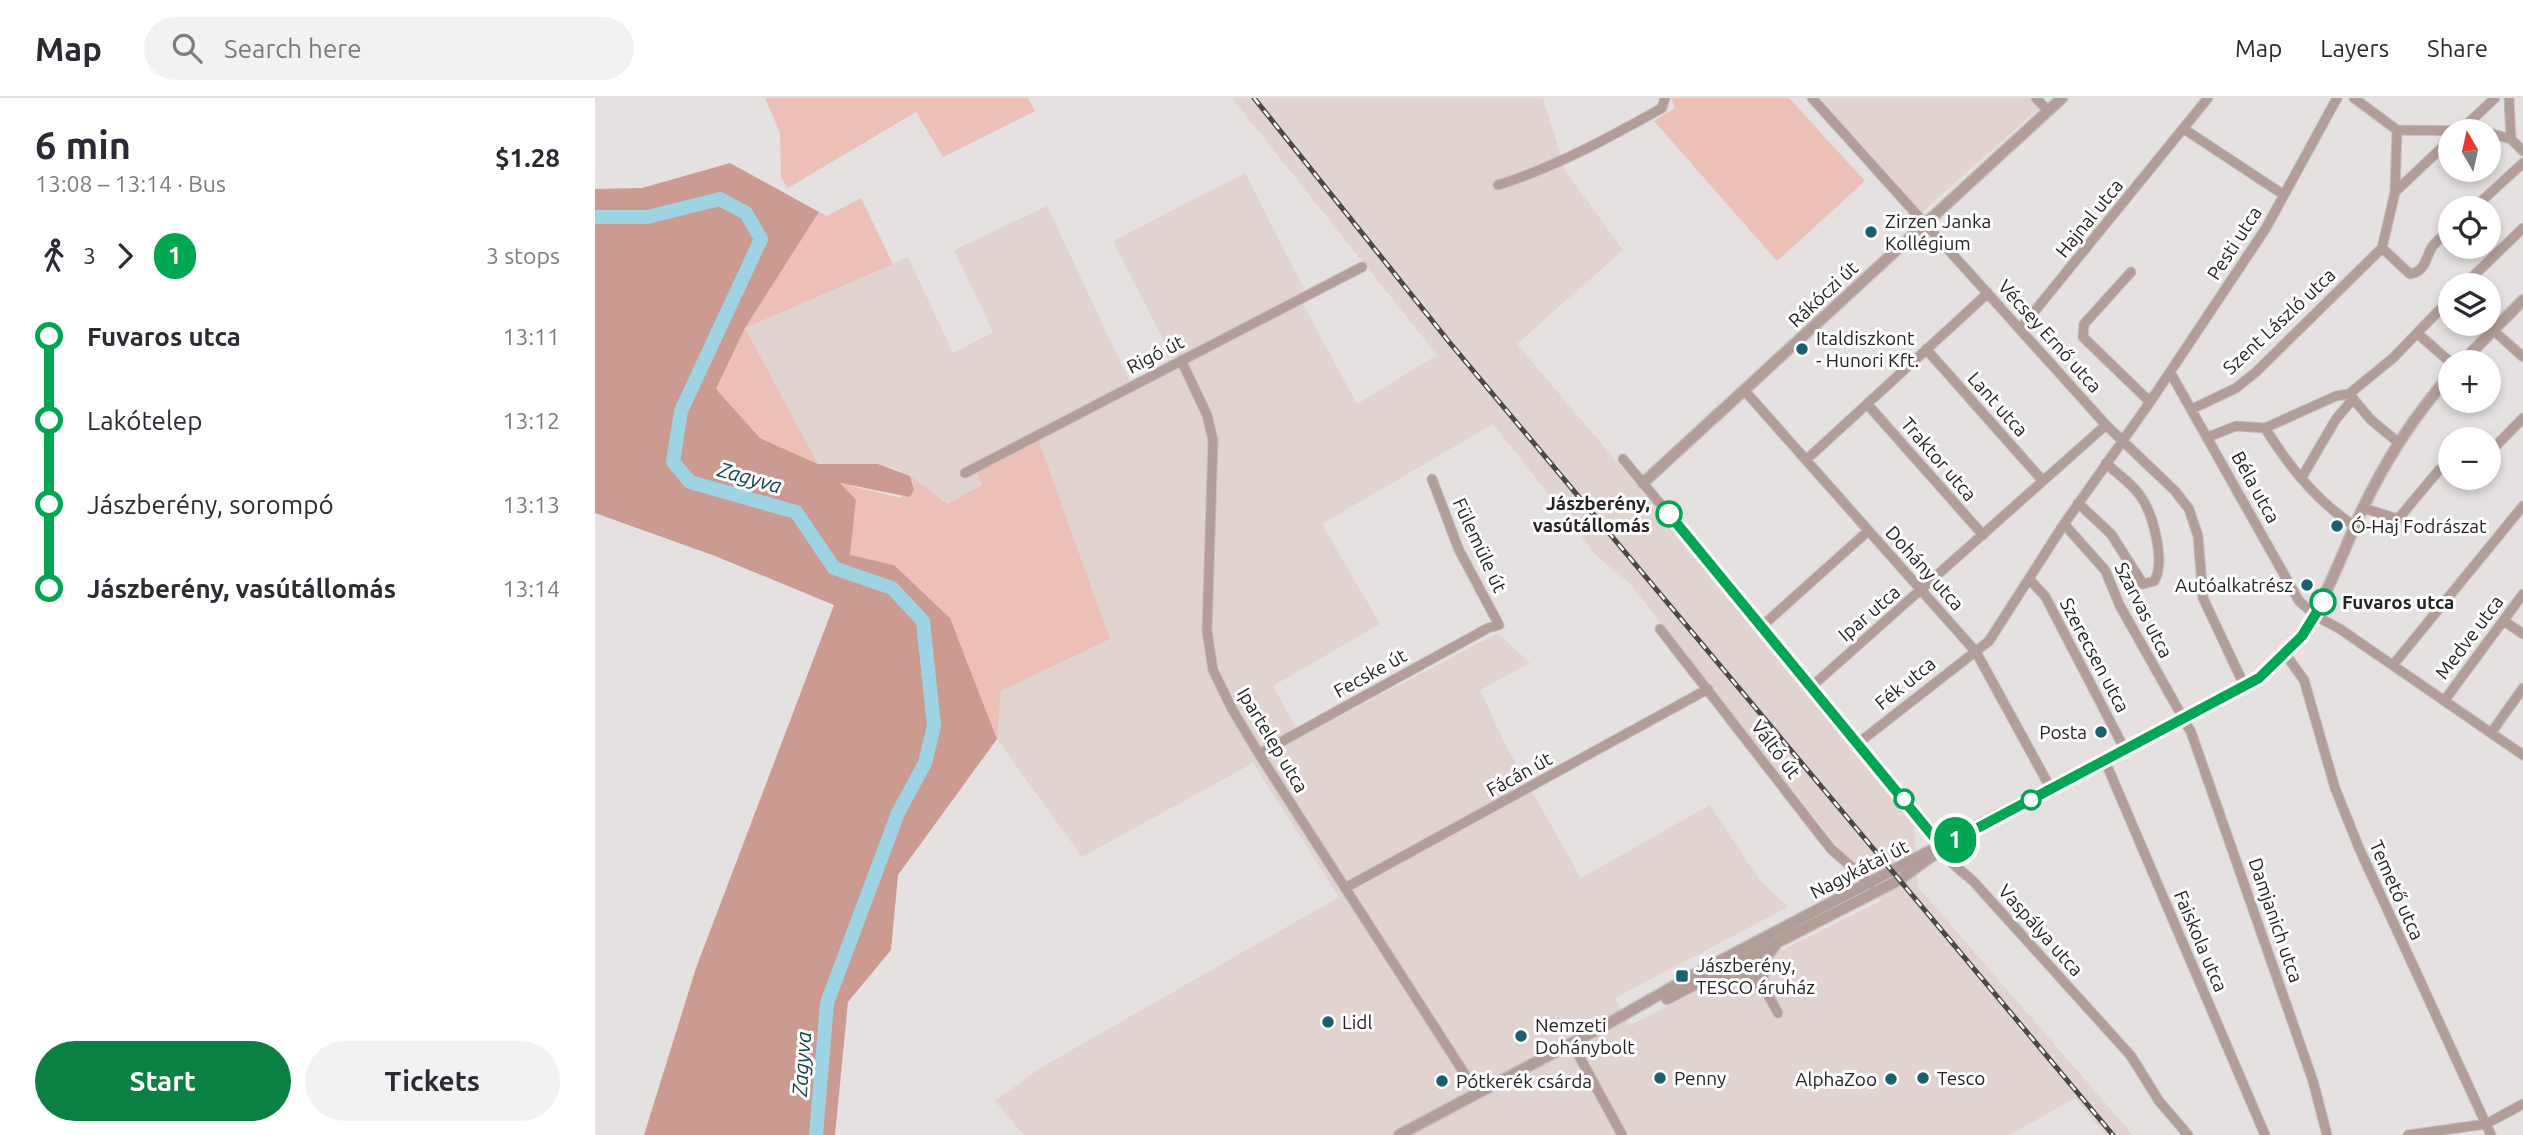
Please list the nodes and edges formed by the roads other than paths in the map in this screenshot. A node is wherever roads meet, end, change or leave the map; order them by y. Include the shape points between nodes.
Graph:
1 (1665, 98) edge
2 (1812, 98) edge
3 (2036, 98) edge
4 (2062, 98) edge
5 (2208, 98) edge
6 (2337, 98) edge
7 (2354, 98) edge
8 (2495, 98) edge
9 (2509, 98) edge
10 (2048, 111) junction
11 (2473, 119) edge
12 (2184, 129) junction
13 (2397, 130) junction
14 (2438, 132) edge
15 (2501, 136) edge
16 (2511, 139) junction
17 (2523, 151) edge
18 (2438, 152) edge
19 (2523, 163) edge
20 (1497, 185) dead end
21 (2395, 192) junction
22 (2284, 195) junction
23 (2487, 196) edge
24 (1924, 223) junction
25 (2523, 228) edge
26 (2438, 241) edge
27 (2382, 248) junction
28 (1362, 267) dead end
29 (2131, 272) dead end
30 (2476, 273) edge
31 (1988, 293) junction
32 (2523, 300) edge
33 (2438, 312) edge
34 (2501, 322) edge
35 (2020, 329) junction
36 (2418, 334) junction
37 (2487, 336) edge
38 (2500, 336) edge
39 (1926, 349) junction
40 (2474, 350) edge
41 (2438, 352) edge
42 (2523, 357) edge
43 (1181, 360) junction
44 (2170, 372) junction
45 (1744, 390) junction
46 (2438, 391) edge
47 (2351, 397) junction
48 (2150, 402) junction
49 (1868, 405) junction
50 (2192, 409) junction
51 (2523, 418) edge
52 (2106, 425) junction
53 (2265, 428) junction
54 (2514, 429) junction
55 (2523, 436) edge
56 (2208, 437) junction
57 (2123, 440) junction
58 (2501, 441) edge
59 (2399, 443) junction
60 (1623, 459) dead end
61 (1806, 460) junction
62 (2106, 463) junction
63 (2438, 471) edge
64 (965, 473) dead end
65 (2302, 477) junction
66 (1432, 479) dead end
67 (2043, 481) junction
68 (1643, 483) junction
69 (2078, 503) junction
70 (2523, 506) edge
71 (2363, 508) junction
72 (2064, 524) junction
73 (2355, 526) junction
74 (1868, 531) junction
75 (1983, 535) junction
76 (2029, 579) junction
77 (1922, 590) junction
78 (2523, 594) edge
79 (2316, 616) junction
80 (2504, 621) junction
81 (1499, 625) joint
82 (1761, 626) junction
83 (1660, 629) dead end
84 (2523, 635) edge
85 (1976, 652) junction
86 (2286, 655) junction
87 (2393, 665) junction
88 (1811, 687) junction
89 (2245, 687) junction
90 (2523, 688) edge
91 (1708, 689) junction
92 (2444, 701) junction
93 (2183, 719) junction
94 (2491, 733) junction
95 (1857, 744) junction
96 (2125, 750) junction
97 (1259, 754) junction
98 (2523, 755) edge
99 (2105, 761) junction
100 (2050, 789) junction
101 (1942, 847) junction
102 (1871, 884) junction
103 (1345, 888) junction
104 (1790, 936) junction
105 (1744, 952) junction
106 (1696, 985) junction
107 (1763, 987) junction
108 (1778, 1013) dead end
109 (1604, 1026) junction
110 (1572, 1043) junction
111 (1477, 1093) junction
112 (2523, 1104) edge
113 (2486, 1124) junction
114 (1399, 1135) edge
115 (1622, 1135) edge
116 (2188, 1135) edge
117 (2265, 1135) edge
118 (2327, 1135) edge
119 (2408, 1135) edge
120 (2491, 1135) edge

1 - 20 street via 1662,108 1595,146
2 - 24 street, Vécsey Ernő utca
3 - 10 street
4 - 10 street, Rákóczi út
5 - 12 street, Hajnal utca
6 - 22 street, Pesti utca
7 - 13 street
8 - 11 street
9 - 16 street
10 - 24 street, Rákóczi út
12 - 22 street
12 - 35 street, Hajnal utca
13 - 14 street
13 - 21 street
15 - 16 street
16 - 17 street
18 - 21 street
19 - 23 street
21 - 27 street
22 - 44 street, Pesti utca
24 - 31 street, Vécsey Ernő utca
24 - 45 street, Rákóczi út
25 - 30 street
26 - 27 street via 2425,264 2410,274
27 - 50 street, Szent László utca via 2256,372 2236,388
28 - 43 street, Rigó út
29 - 48 street via 2084,324 2083,337
31 - 35 street, Vécsey Ernő utca
31 - 39 street
32 - 34 street
33 - 36 street
35 - 52 street, Vécsey Ernő utca
36 - 41 street
36 - 47 street
37 - 40 street
38 - 42 street
39 - 49 street
39 - 67 street, Lant utca
43 - 64 street, Rigó út
43 - 97 street, Ipartelep utca via 1207,415 1213,440 1207,631 1213,670
44 - 48 street, Pesti utca
44 - 50 street, Béla utca
45 - 61 street, Dohány utca
45 - 68 street, Rákóczi út
46 - 59 street
47 - 53 street via 2336,396
47 - 59 street
47 - 65 street
48 - 57 street, Pesti utca
49 - 61 street
49 - 75 street, Traktor utca
50 - 56 street, Béla utca
51 - 54 street
52 - 57 street, Vécsey Ernő utca
52 - 67 street, Ipar utca
53 - 56 street via 2235,426
53 - 65 street
54 - 55 street
54 - 58 street
56 - 79 street, Béla utca via 2299,601
57 - 62 street, Pesti utca
57 - 89 street, Vécsey Ernő utca via 2189,509 2198,536 2203,598
59 - 71 street
60 - 68 street, Vaspálya utca
61 - 74 street, Dohány utca
62 - 69 street, Pesti utca
62 - 69 street via 2137,492 2151,516 2159,559 2154,581 2143,584 2111,534
63 - 71 street via 2398,519
65 - 73 street via 2332,512
66 - 81 street, Fülemüle út via 1459,550
67 - 75 street, Ipar utca
68 - 82 street, Vaspálya utca
69 - 72 street, Pesti utca
70 - 87 street
71 - 73 street
72 - 76 street, Pesti utca
72 - 93 street, Szarvas utca via 2105,570
73 - 79 street
74 - 77 street, Dohány utca
74 - 82 street
75 - 77 street, Ipar utca
76 - 85 street, Pesti utca via 1989,641
76 - 96 street, Szerecsen utca via 2045,596
77 - 85 street, Dohány utca
77 - 88 street, Ipar utca
78 - 80 street, Medve utca
79 - 86 street
79 - 87 street, Béla utca
80 - 84 street
80 - 92 street, Medve utca
81 - 97 street, Fecske út
82 - 88 street, Vaspálya utca
83 - 91 street, Váltó út
85 - 95 street, Fék utca
85 - 100 street, Dohány utca
86 - 89 street
86 - 113 street, Temető utca via 2304,680 2335,788 2358,848
87 - 92 street, Béla utca
88 - 95 street, Vaspálya utca
89 - 93 street
90 - 94 street
91 - 102 street, Váltó út via 1831,849
91 - 103 street, Fácán út
92 - 94 street, Béla utca
93 - 96 street
93 - 118 street, Damjanich utca via 2214,791 2313,1081
94 - 98 street, Béla utca
95 - 101 street, Vaspálya utca
96 - 99 street
97 - 103 street, Ipartelep utca
99 - 100 street
99 - 117 street, Faiskola utca
100 - 101 street
101 - 102 street, Nagykátai út
101 - 104 street, Nagykátai út via 1923,866
101 - 116 street, Vaspálya utca via 2131,1055 2159,1101
102 - 105 street, Nagykátai út
103 - 111 street, Ipartelep utca
104 - 105 street, Nagykátai út
104 - 107 street via 1763,961
105 - 106 street, Nagykátai út
105 - 107 street
105 - 109 street, Nagykátai út
106 - 107 street via 1738,974
106 - 109 street, Nagykátai út
107 - 108 street
109 - 110 street, Nagykátai út
110 - 111 street, Nagykátai út
110 - 115 street
111 - 114 street, Nagykátai út
112 - 113 street
113 - 119 street
113 - 120 street, Temető utca

